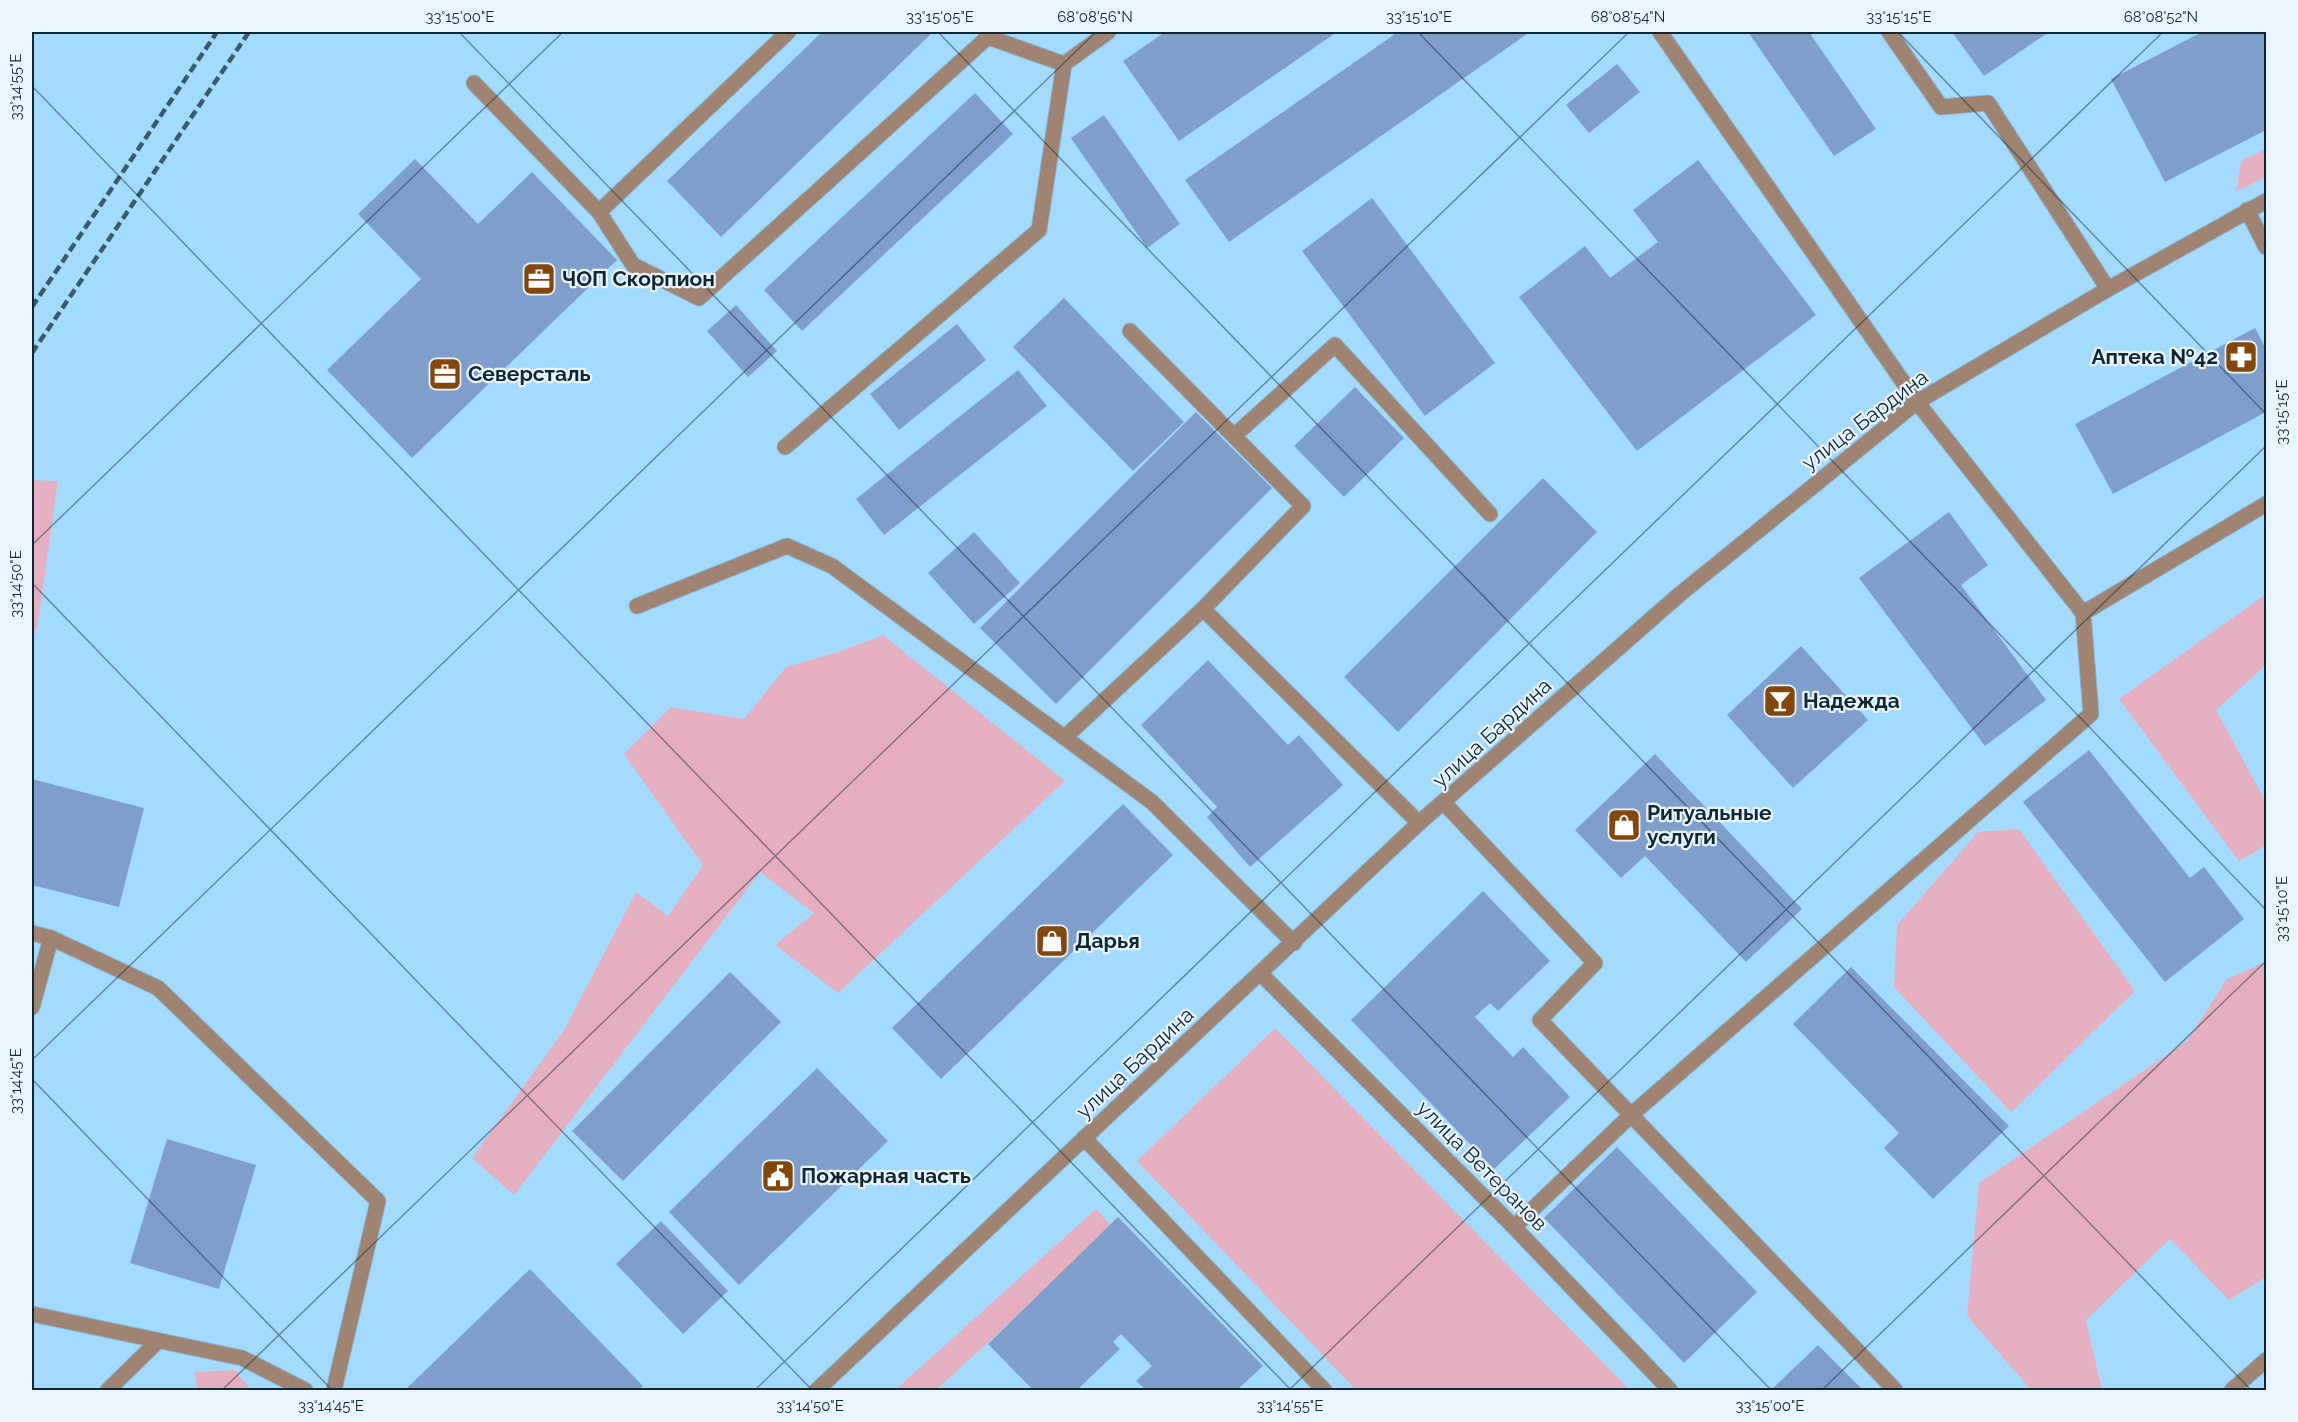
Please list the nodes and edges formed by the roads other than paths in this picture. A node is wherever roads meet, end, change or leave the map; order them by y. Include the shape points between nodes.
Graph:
1 (788, 32) edge
2 (1108, 32) edge
3 (1660, 32) edge
4 (1889, 32) edge
5 (1065, 64) junction
6 (474, 84) dead end
7 (2266, 201) edge
8 (2247, 210) junction
9 (599, 212) junction
10 (2266, 247) edge
11 (2108, 289) junction
12 (1130, 331) dead end
13 (1917, 402) junction
14 (1235, 435) junction
15 (785, 447) dead end
16 (2266, 504) edge
17 (1490, 514) dead end
18 (637, 606) dead end
19 (1203, 609) junction
20 (2083, 613) junction
21 (1065, 737) junction
22 (1444, 803) junction
23 (1419, 824) junction
24 (32, 933) edge
25 (51, 938) junction
26 (1294, 943) junction
27 (1261, 974) junction
28 (32, 1007) edge
29 (1631, 1115) junction
30 (1084, 1138) junction
31 (1514, 1227) junction
32 (32, 1314) edge
33 (158, 1341) junction
34 (2266, 1360) edge
35 (108, 1390) edge
36 (305, 1390) edge
37 (334, 1390) edge
38 (817, 1390) edge
39 (1324, 1390) edge
40 (1670, 1390) edge
41 (1895, 1390) edge
42 (2232, 1390) edge

1 - 9 street
2 - 5 street
3 - 13 street
4 - 11 street via 1941,107 1988,103
5 - 9 street via 988,37 699,298 633,265
5 - 15 street via 1039,230
6 - 9 street
7 - 8 street, улица Бардина
8 - 10 street
8 - 11 street, улица Бардина
11 - 13 street, улица Бардина
12 - 14 street
13 - 20 street
13 - 22 street, улица Бардина via 1680,594
14 - 17 street via 1335,345
14 - 19 street via 1303,506
16 - 20 street
18 - 21 street via 787,546 832,567
19 - 21 street
19 - 23 street
20 - 29 street via 2091,714
21 - 26 street via 1152,802
22 - 23 street, улица Бардина
22 - 29 street via 1595,963 1540,1020
23 - 26 street, улица Бардина
24 - 25 street
25 - 28 street
25 - 37 street via 158,988 378,1201
26 - 27 street, улица Бардина
27 - 30 street, улица Бардина
27 - 31 street, улица Ветеранов
29 - 31 street
29 - 41 street
30 - 38 street, улица Бардина
30 - 39 street
31 - 40 street, улица Ветеранов
32 - 33 street
33 - 35 street
33 - 36 street via 242,1358
34 - 42 street

